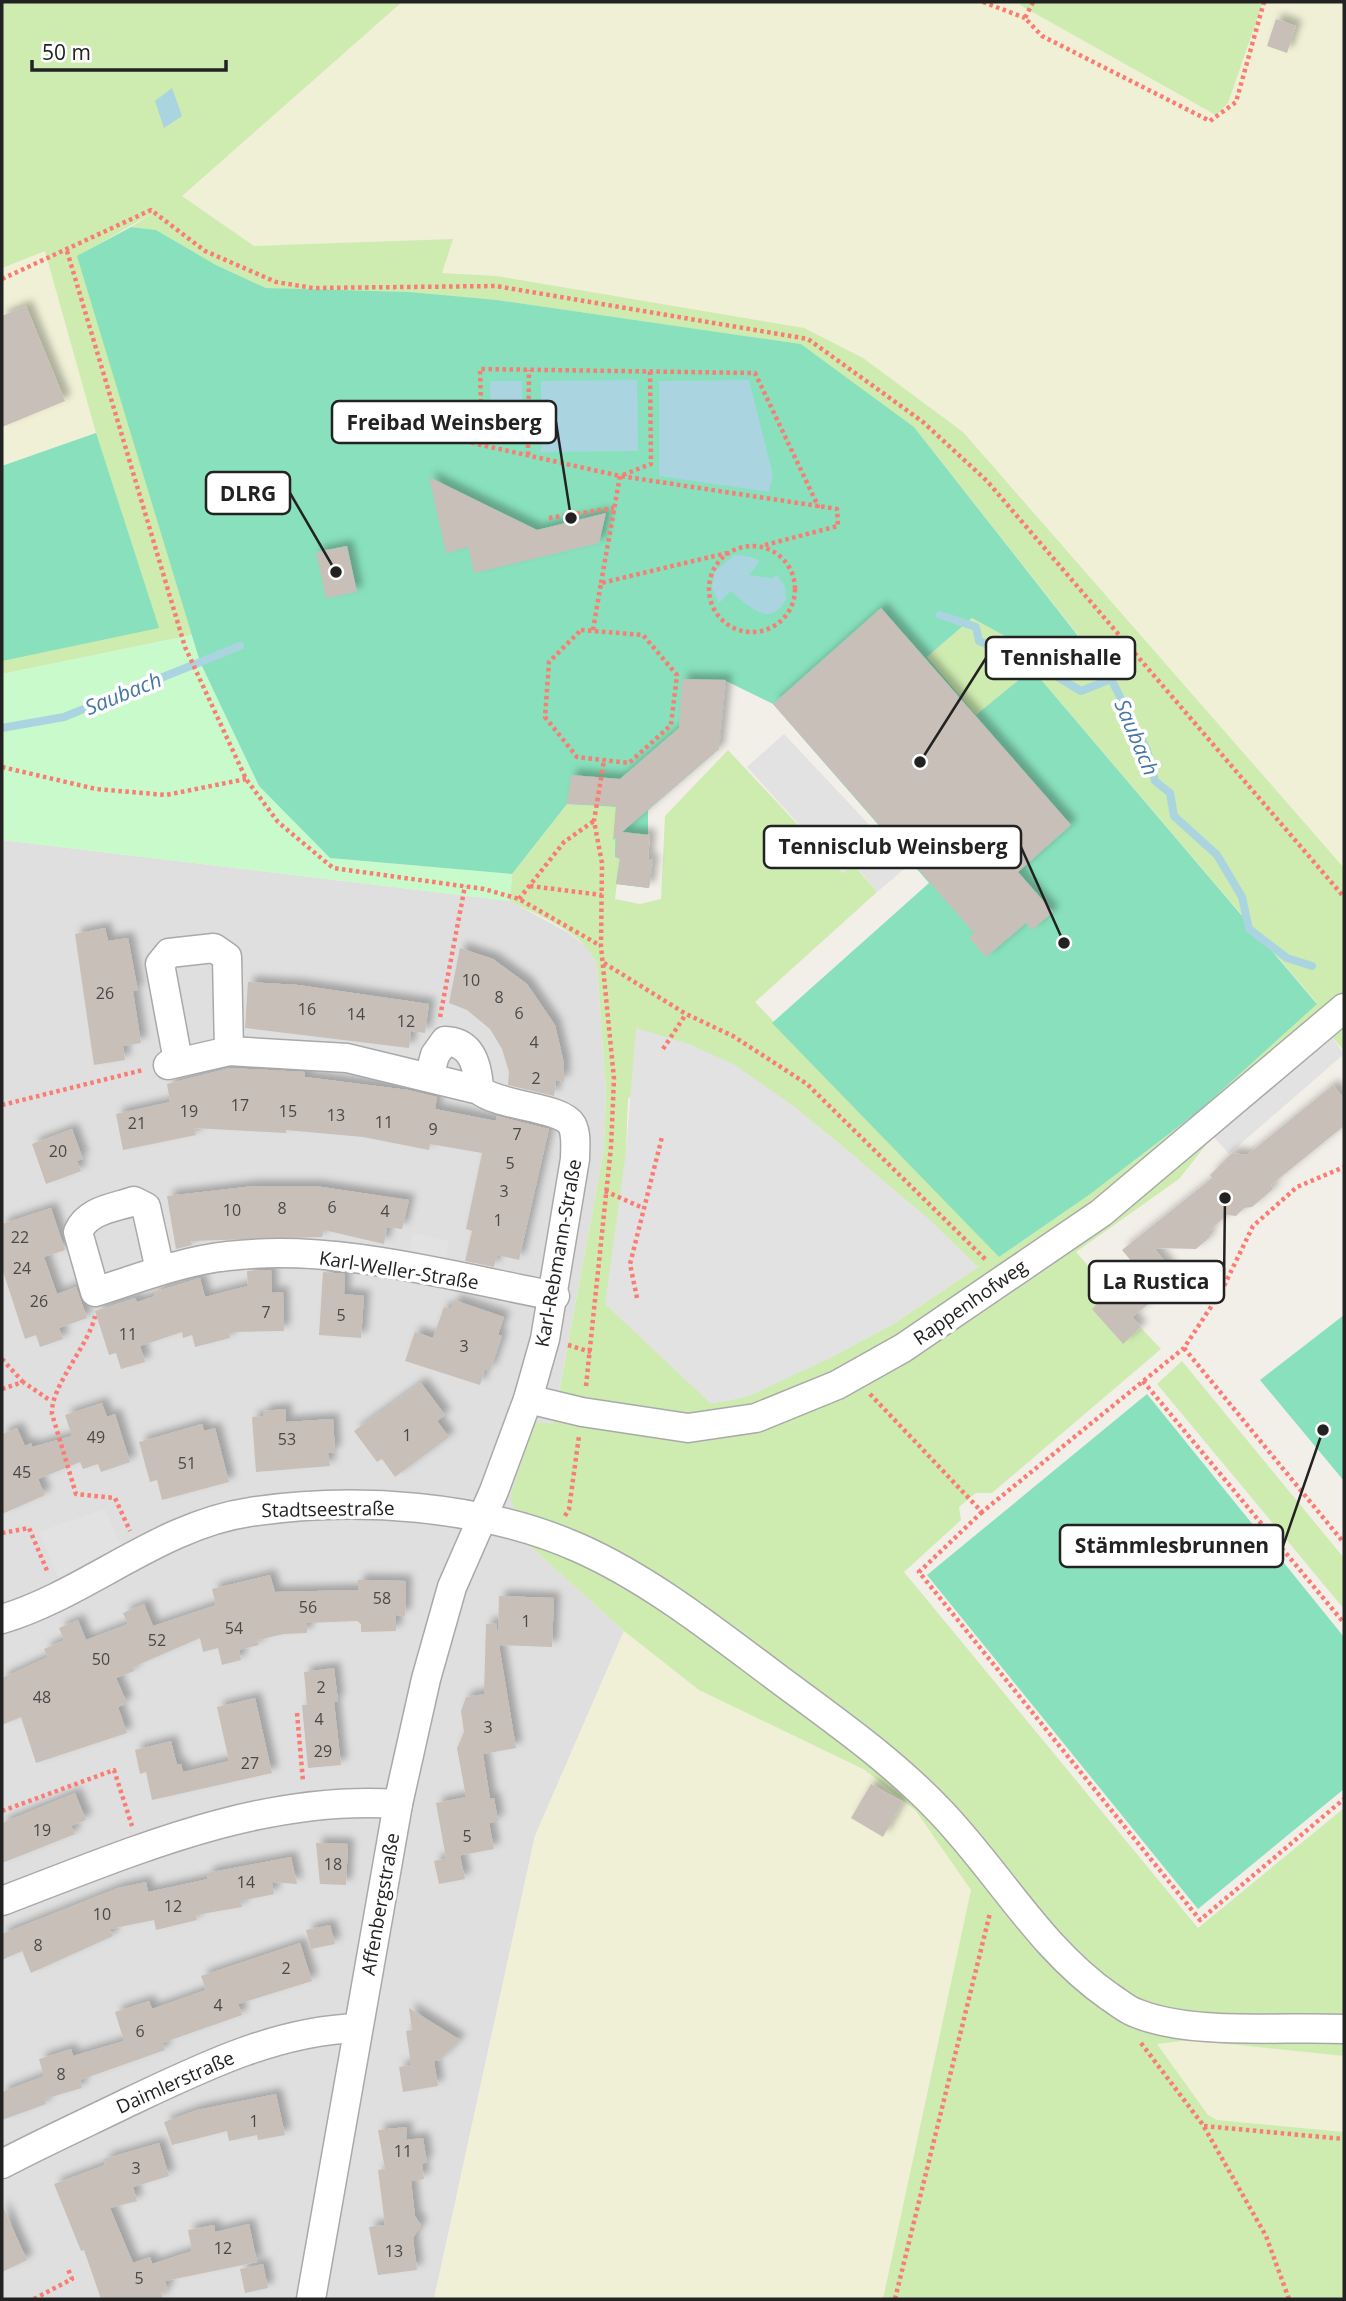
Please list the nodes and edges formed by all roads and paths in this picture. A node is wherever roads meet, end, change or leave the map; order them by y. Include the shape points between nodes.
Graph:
1 (983, 2) edge
2 (1033, 2) edge
3 (1264, 2) edge
4 (1025, 18) junction
5 (67, 251) junction
6 (2, 279) edge
7 (529, 370) junction
8 (650, 371) junction
9 (437, 435) dead end
10 (482, 445) junction
11 (528, 455) junction
12 (620, 476) junction
13 (818, 506) junction
14 (614, 508) junction
15 (549, 518) dead end
16 (765, 546) junction
17 (727, 552) junction
18 (601, 583) junction
19 (593, 630) junction
20 (604, 760) junction
21 (2, 767) edge
22 (246, 779) junction
23 (594, 821) junction
24 (465, 886) junction
25 (529, 886) junction
26 (602, 895) junction
27 (1344, 897) edge
28 (519, 899) junction
29 (601, 946) junction
30 (603, 963) junction
31 (1344, 1008) edge
32 (686, 1013) junction
33 (445, 1041) junction
34 (663, 1049) dead end
35 (229, 1051) junction
36 (173, 1063) junction
37 (429, 1077) junction
38 (479, 1090) junction
39 (2, 1105) edge
40 (662, 1137) dead end
41 (1344, 1167) edge
42 (606, 1191) junction
43 (643, 1208) junction
44 (160, 1270) junction
45 (1003, 1277) junction
46 (95, 1293) junction
47 (555, 1296) junction
48 (637, 1298) dead end
49 (1184, 1348) junction
50 (2, 1359) edge
51 (852, 1376) junction
52 (1143, 1381) junction
53 (23, 1382) junction
54 (2, 1389) edge
55 (528, 1399) junction
56 (51, 1401) junction
57 (582, 1412) junction
58 (982, 1512) junction
59 (480, 1516) junction
60 (2, 1533) edge
61 (553, 1539) junction
62 (1344, 1544) edge
63 (139, 1551) junction
64 (53, 1599) junction
65 (2, 1604) edge
66 (2, 1619) edge
67 (1344, 1623) edge
68 (297, 1713) dead end
69 (1344, 1799) edge
70 (398, 1804) junction
71 (305, 1806) junction
72 (2, 1811) edge
73 (139, 1849) junction
74 (997, 1882) junction
75 (2, 1901) edge
76 (1133, 2013) junction
77 (357, 2028) junction
78 (1344, 2029) edge
79 (1203, 2125) junction
80 (1344, 2139) edge
81 (2, 2164) edge
82 (68, 2269) dead end
83 (34, 2299) edge
84 (311, 2299) edge
85 (895, 2299) edge
86 (1289, 2299) edge

1 - 4 path
2 - 4 path
3 - 4 path via 1236,102 1210,121 1042,36
5 - 6 path
5 - 22 path via 185,647
5 - 27 path via 151,210 205,251 276,282 313,288 496,286 808,339 923,422 987,481
7 - 8 path
7 - 10 path via 480,369
7 - 11 path
8 - 12 path via 651,464
8 - 13 path via 755,373
9 - 10 path
10 - 11 path
11 - 12 path
12 - 13 path
12 - 14 path
13 - 16 path via 837,509 838,526
14 - 15 path
14 - 18 path
16 - 17 path
16 - 17 path via 785,561 795,593 780,622 759,632 733,628 714,611 708,586 711,573
17 - 18 path
18 - 19 path
19 - 20 path via 581,630 549,662 545,717 578,757
19 - 20 path via 643,635 677,674 671,725 629,763
20 - 23 path
21 - 22 path via 96,789 166,795
22 - 24 path via 278,822 333,868
23 - 25 path via 564,842
23 - 26 path
24 - 28 path
24 - 33 path via 439,1018
25 - 26 path
25 - 28 path
26 - 29 path
28 - 29 path
29 - 30 path
30 - 32 path
30 - 42 path via 614,1079
31 - 45 street, Rappenhofweg via 1101,1213
32 - 34 path
32 - 45 path via 733,1036 807,1084
33 - 37 street
33 - 38 street via 461,1045 474,1059
35 - 36 street, Karl-Rebmann-Straße
35 - 36 street via 227,957 214,948 169,953 160,964
35 - 37 street, Karl-Rebmann-Straße via 347,1058
36 - 39 path
37 - 38 street, Karl-Rebmann-Straße
38 - 47 street, Karl-Rebmann-Straße via 491,1099 557,1115 572,1125 575,1159
40 - 43 path
41 - 49 path via 1297,1187 1253,1226 1222,1290
42 - 43 path
42 - 57 path
43 - 48 path via 630,1264
44 - 46 street, Karl-Weller-Straße
44 - 46 street via 146,1206 134,1201 99,1213 88,1217 78,1232
44 - 47 street, Karl-Weller-Straße via 229,1256 341,1257
45 - 51 street, Rappenhofweg via 904,1348
46 - 56 path via 94,1321
47 - 55 street, Karl-Rebmann-Straße
49 - 52 path
49 - 62 path
50 - 53 path
51 - 57 street, Rappenhofweg via 756,1418 688,1428
51 - 58 path
52 - 58 path
52 - 67 path
53 - 54 path
53 - 56 path
55 - 57 street, Rappenhofweg
55 - 59 street, Karl-Rebmann-Straße
56 - 63 path via 76,1494 115,1498
57 - 61 path via 569,1509
58 - 69 path via 919,1572 1200,1920
59 - 61 street, Stadtseestraße
59 - 63 street, Stadtseestraße via 417,1508 332,1506 248,1512
59 - 70 street, Affenbergstraße via 452,1587
60 - 64 path via 29,1528
61 - 74 street, Stadtseestraße via 609,1562 736,1647 892,1767 936,1806
63 - 64 street, Stadtseestraße
64 - 65 street, Stadtseestraße
64 - 66 street, Stadtseestraße
68 - 71 path
70 - 71 street via 366,1801
70 - 77 street, Affenbergstraße
71 - 73 street via 254,1815
72 - 73 path via 114,1770
73 - 75 street
74 - 76 street, Stadtseestraße via 1088,1982
74 - 85 path
76 - 78 street, Stadtseestraße via 1167,2023
76 - 79 path via 1137,2039
77 - 81 street, Daimlerstraße via 324,2029 270,2042 194,2072
77 - 84 street, Affenbergstraße
79 - 80 path
79 - 86 path via 1266,2236
82 - 83 path via 72,2279

